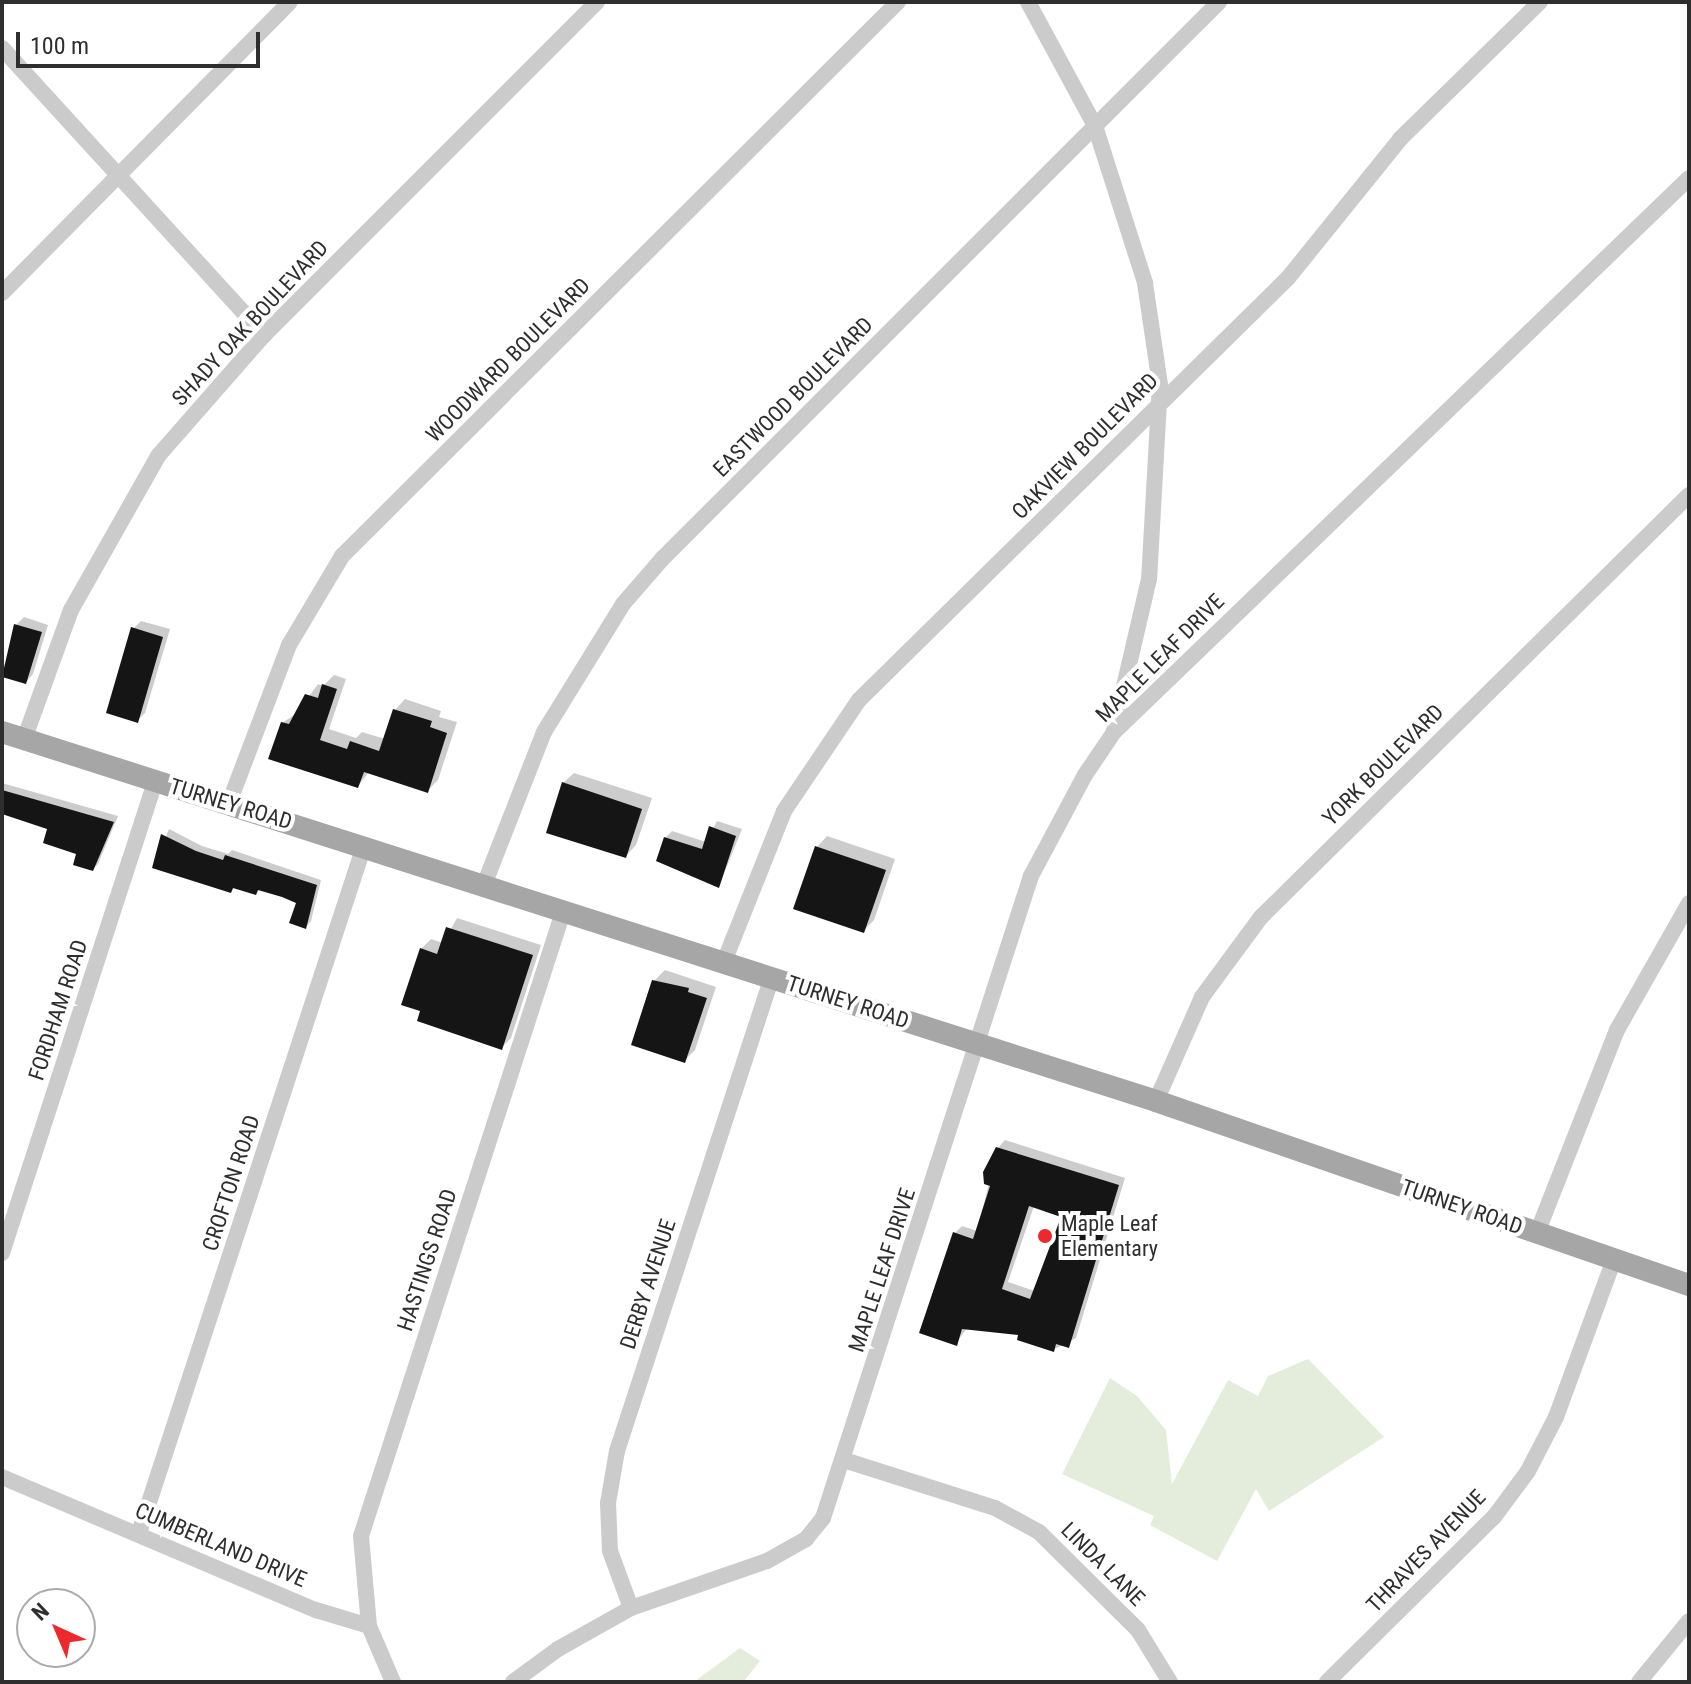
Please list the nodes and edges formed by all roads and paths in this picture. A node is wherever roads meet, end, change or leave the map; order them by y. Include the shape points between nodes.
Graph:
1 (290, 2) edge
2 (597, 2) edge
3 (898, 2) edge
4 (1028, 2) edge
5 (1219, 2) edge
6 (1540, 2) edge
7 (2, 48) edge
8 (1095, 126) junction
9 (119, 172) junction
10 (1689, 178) edge
11 (2, 293) edge
12 (264, 335) junction
13 (1162, 400) junction
14 (1689, 495) edge
15 (2, 732) edge
16 (1114, 732) junction
17 (25, 737) junction
18 (155, 781) junction
19 (229, 803) junction
20 (364, 846) junction
21 (484, 885) junction
22 (1689, 903) edge
23 (563, 912) junction
24 (724, 962) junction
25 (772, 978) junction
26 (976, 1044) junction
27 (1156, 1101) junction
28 (1537, 1233) junction
29 (2, 1253) edge
30 (1613, 1262) junction
31 (1689, 1285) edge
32 (844, 1460) junction
33 (2, 1477) edge
34 (139, 1533) junction
35 (631, 1608) junction
36 (1689, 1621) edge
37 (369, 1626) junction
38 (393, 1682) edge
39 (513, 1682) edge
40 (1170, 1682) edge
41 (1327, 1682) edge
42 (1639, 1682) edge

1 - 9 street
2 - 12 street, SHADY OAK BOULEVARD
3 - 19 street, WOODWARD BOULEVARD via 342,556 289,645
4 - 8 street
5 - 8 street, EASTWOOD BOULEVARD
6 - 13 street, OAKVIEW BOULEVARD via 1400,139 1288,278
7 - 9 street
8 - 13 street via 1145,283
8 - 21 street, EASTWOOD BOULEVARD via 623,604 544,732
9 - 11 street
9 - 12 street
10 - 16 street, MAPLE LEAF DRIVE
12 - 17 street, SHADY OAK BOULEVARD via 158,456 112,530 71,610
13 - 16 street via 1149,579
13 - 24 street, OAKVIEW BOULEVARD via 844,718 784,811
14 - 27 street, YORK BOULEVARD via 1261,917 1202,997
15 - 17 main road, TURNEY ROAD
16 - 26 street, MAPLE LEAF DRIVE via 1031,876
17 - 18 main road, TURNEY ROAD
18 - 19 main road, TURNEY ROAD
18 - 29 street, FORDHAM ROAD
19 - 20 main road, TURNEY ROAD
20 - 21 main road, TURNEY ROAD
20 - 34 street, CROFTON ROAD
21 - 23 main road, TURNEY ROAD
22 - 28 street via 1617,1030
23 - 24 main road, TURNEY ROAD
23 - 37 street, HASTINGS ROAD via 361,1536
24 - 25 main road, TURNEY ROAD
25 - 26 main road, TURNEY ROAD
25 - 35 street, DERBY AVENUE via 617,1451 608,1503 610,1551
26 - 27 main road, TURNEY ROAD
26 - 32 street, MAPLE LEAF DRIVE
27 - 28 main road, TURNEY ROAD
28 - 30 main road, TURNEY ROAD
30 - 31 main road, TURNEY ROAD
30 - 41 street, THRAVES AVENUE via 1556,1417 1528,1471 1494,1517
32 - 35 street, MAPLE LEAF DRIVE via 823,1518 806,1539 767,1561
32 - 40 street, LINDA LANE via 995,1508 1039,1532 1138,1630
33 - 34 street, CUMBERLAND DRIVE
34 - 37 street, CUMBERLAND DRIVE via 316,1610
35 - 39 street via 558,1649
36 - 42 street
37 - 38 street

